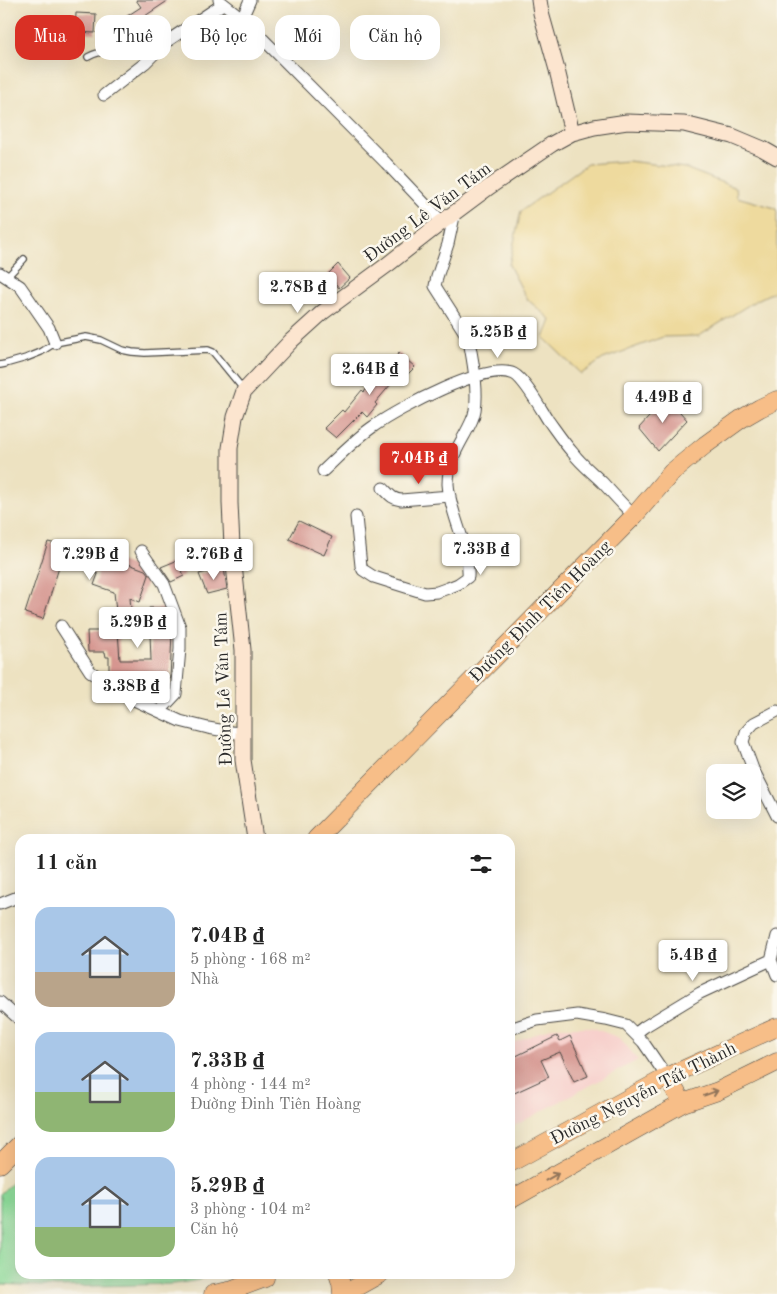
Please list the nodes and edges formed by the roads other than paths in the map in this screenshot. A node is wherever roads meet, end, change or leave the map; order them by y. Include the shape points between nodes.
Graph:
1 (250, 0) edge
2 (539, 0) edge
3 (221, 2) edge
4 (238, 15) edge
5 (243, 15) edge
6 (171, 38) edge
7 (265, 41) edge
8 (95, 53) edge
9 (88, 57) dead end
10 (146, 60) edge
11 (104, 94) dead end
12 (572, 133) junction
13 (777, 157) edge
14 (455, 212) junction
15 (442, 222) junction
16 (24, 258) dead end
17 (4, 275) edge
18 (55, 343) junction
19 (0, 364) edge
20 (474, 377) junction
21 (244, 390) junction
22 (777, 400) edge
23 (323, 471) dead end
24 (383, 488) dead end
25 (450, 496) junction
26 (634, 516) junction
27 (356, 517) dead end
28 (141, 551) dead end
29 (62, 626) dead end
30 (160, 711) junction
31 (777, 711) edge
32 (243, 734) junction
33 (777, 816) edge
34 (254, 834) edge
35 (321, 834) edge
36 (15, 898) edge
37 (0, 904) edge
38 (777, 936) edge
39 (771, 960) junction
40 (777, 975) edge
41 (0, 1002) edge
42 (15, 1016) edge
43 (777, 1026) edge
44 (515, 1027) edge
45 (635, 1034) junction
46 (777, 1062) edge
47 (667, 1077) junction
48 (683, 1103) junction
49 (15, 1149) edge
50 (515, 1160) edge
51 (0, 1164) edge
52 (515, 1197) edge
53 (340, 1279) edge
54 (371, 1279) edge
55 (265, 1282) edge
56 (213, 1294) edge
57 (343, 1294) edge

1 - 5 street
2 - 12 street
3 - 4 street
3 - 6 street
7 - 15 street
8 - 9 lane
10 - 11 street
12 - 13 street, Đường Lê Văn Tám via 594,126 627,122 684,124 732,136
12 - 14 street, Đường Lê Văn Tám
14 - 15 street, Đường Lê Văn Tám
14 - 20 street via 435,286 467,336
15 - 21 street, Đường Lê Văn Tám via 323,312
16 - 17 lane
17 - 18 street via 28,296
18 - 19 lane via 26,358
18 - 21 lane via 86,337 132,352 208,350
20 - 23 street via 389,416 373,426
20 - 25 street via 473,419 454,452 448,482
20 - 26 street via 509,372 518,377 573,454
21 - 32 street, Đường Lê Văn Tám via 230,448 232,546 243,650
22 - 26 main road, Đường Đinh Tiên Hoàng via 705,445 672,472
24 - 25 street via 395,500
25 - 27 street via 468,560 468,576 458,584 437,592 425,593 374,577 363,570
26 - 35 main road, Đường Đinh Tiên Hoàng
28 - 30 street via 164,584 180,627 176,694
29 - 30 street via 90,671 114,689
30 - 32 street via 180,721
31 - 33 street via 754,723 743,742
32 - 34 street, Đường Lê Văn Tám via 243,760
36 - 37 street
38 - 39 street
39 - 40 street
39 - 45 street via 700,993
41 - 42 street
43 - 47 main road, Đường Nguyễn Tất Thành
44 - 45 street via 537,1020 578,1015 626,1025
45 - 47 street
48 -> 46 main road, Đường Nguyễn Tất Thành via 718,1091
47 - 48 main road
47 - 50 main road, Đường Nguyễn Tất Thành
52 -> 48 main road, Đường Nguyễn Tất Thành
49 - 51 main road
53 - 57 main road
54 - 57 main road
55 - 56 main road

